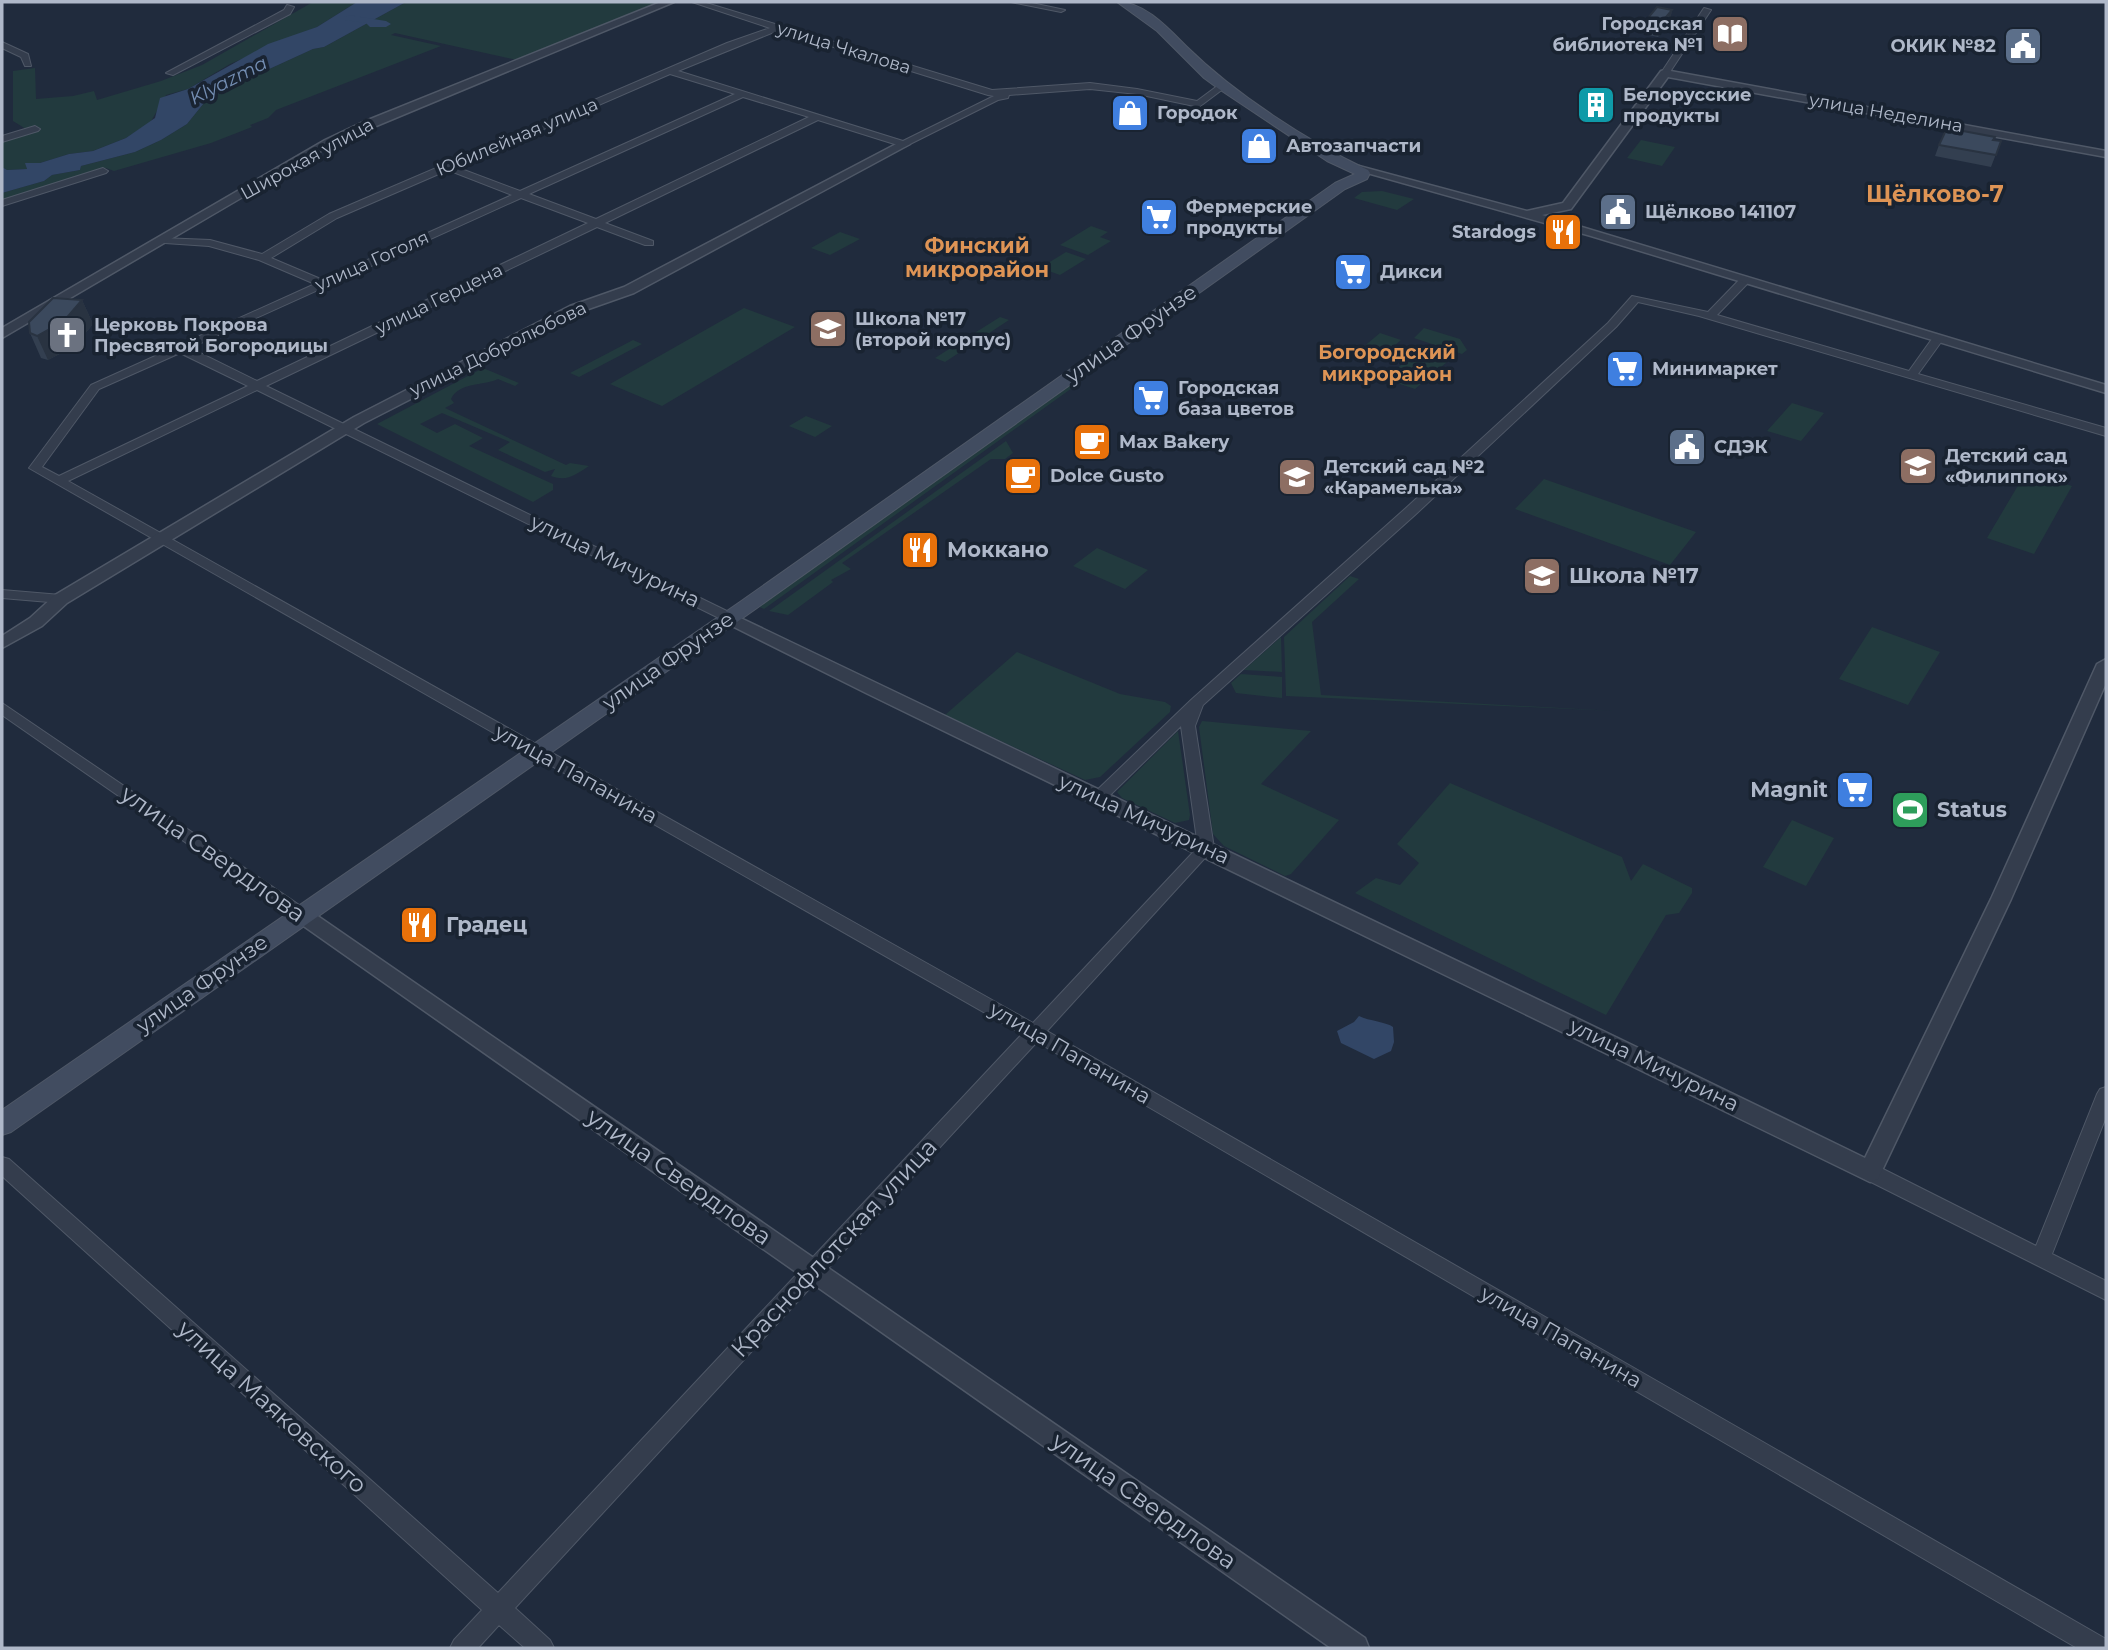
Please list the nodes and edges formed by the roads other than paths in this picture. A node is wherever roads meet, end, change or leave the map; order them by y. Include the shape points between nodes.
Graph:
1 (668, 2) edge
2 (696, 2) edge
3 (1014, 2) edge
4 (1123, 2) edge
5 (290, 7) dead end
6 (1061, 10) dead end
7 (1707, 10) dead end
8 (777, 28) junction
9 (2, 45) edge
10 (28, 64) dead end
11 (670, 71) junction
12 (170, 73) dead end
13 (1665, 73) junction
14 (1223, 86) junction
15 (1016, 93) junction
16 (740, 95) junction
17 (818, 116) junction
18 (35, 129) dead end
19 (2, 139) edge
20 (904, 144) junction
21 (1314, 148) junction
22 (2106, 154) edge
23 (448, 167) junction
24 (103, 171) dead end
25 (1356, 173) junction
26 (1331, 177) junction
27 (519, 194) junction
28 (2, 203) edge
29 (1525, 214) junction
30 (596, 223) junction
31 (165, 240) junction
32 (649, 243) dead end
33 (263, 258) junction
34 (1745, 280) junction
35 (323, 283) junction
36 (1710, 316) junction
37 (2, 334) edge
38 (1938, 338) junction
39 (180, 348) junction
40 (1912, 374) junction
41 (257, 386) junction
42 (2106, 389) edge
43 (345, 428) junction
44 (2106, 432) edge
45 (35, 468) joint
46 (59, 481) junction
47 (160, 537) junction
48 (2, 594) edge
49 (61, 599) junction
50 (730, 618) junction
51 (2, 643) edge
52 (2106, 664) edge
53 (1196, 703) junction
54 (2, 708) edge
55 (536, 752) junction
56 (1098, 798) junction
57 (1206, 848) junction
58 (302, 915) junction
59 (1036, 1033) junction
60 (2106, 1094) edge
61 (2, 1124) edge
62 (2, 1165) edge
63 (1870, 1172) junction
64 (2041, 1258) junction
65 (814, 1270) junction
66 (2106, 1291) edge
67 (498, 1610) junction
68 (462, 1648) edge
69 (542, 1648) edge
70 (1355, 1648) edge
71 (2099, 1648) edge

1 - 31 street, Широкая улица via 367,124
2 - 8 street, улица Чкалова
3 - 6 street
4 - 14 main road via 1161,28
5 - 12 street via 240,39
7 - 13 street
8 - 11 street, Юбилейная улица
8 - 15 street, улица Чкалова via 991,93
9 - 10 street via 25,56
11 - 16 street
11 - 23 street, Юбилейная улица
13 - 22 street, улица Неделина
13 - 29 street via 1567,206
14 - 15 street via 1199,104 1140,91 1075,86
14 - 21 main road
15 - 20 street, улица Добролюбова via 995,98
16 - 17 street
16 - 27 street, улица Гоголя
17 - 20 street
17 - 30 street, улица Герцена
18 - 19 street
20 - 43 street, улица Добролюбова via 629,290 575,309
21 - 25 main road
21 - 26 main road via 1329,161
23 - 27 street
23 - 33 street, Юбилейная улица via 333,216
24 - 28 street
25 - 26 main road, улица Фрунзе
25 - 26 main road
25 - 29 street
26 - 50 main road, улица Фрунзе
27 - 30 street
27 - 35 street, улица Гоголя
29 - 34 street
30 - 32 street
30 - 41 street, улица Герцена
31 - 33 street via 210,243
31 - 37 street, Широкая улица
33 - 35 street
34 - 36 street
34 - 38 street
35 - 39 street, улица Гоголя
36 - 40 street
36 - 53 street via 1636,298 1411,511
38 - 40 street
38 - 42 street
39 - 41 street, улица Мичурина
39 - 45 street, улица Гоголя via 95,387
40 - 44 street
41 - 43 street, улица Мичурина
41 - 46 street, улица Герцена
43 - 47 street, улица Добролюбова
43 - 50 street, улица Мичурина
45 - 46 street, улица Папанина
46 - 47 street, улица Папанина
47 - 49 street, улица Добролюбова
47 - 55 street, улица Папанина
48 - 49 street
49 - 51 street, улица Добролюбова
50 - 55 main road, улица Фрунзе
50 - 56 street, улица Мичурина
52 - 63 street via 2001,899
53 - 56 street
53 - 57 street via 1188,726
54 - 58 street, улица Свердлова
55 - 58 main road, улица Фрунзе
55 - 59 street, улица Папанина
56 - 57 street, улица Мичурина
57 - 59 street, Краснофлотская улица
57 - 63 street, улица Мичурина
58 - 61 main road, улица Фрунзе
58 - 65 street, улица Свердлова
59 - 65 street, Краснофлотская улица
59 - 71 street, улица Папанина
60 - 64 street
62 - 67 street, улица Маяковского
63 - 64 street, улица Мичурина
64 - 66 street, улица Мичурина
65 - 67 street, Краснофлотская улица
65 - 70 street, улица Свердлова
67 - 68 street, Краснофлотская улица
67 - 69 street, улица Маяковского

